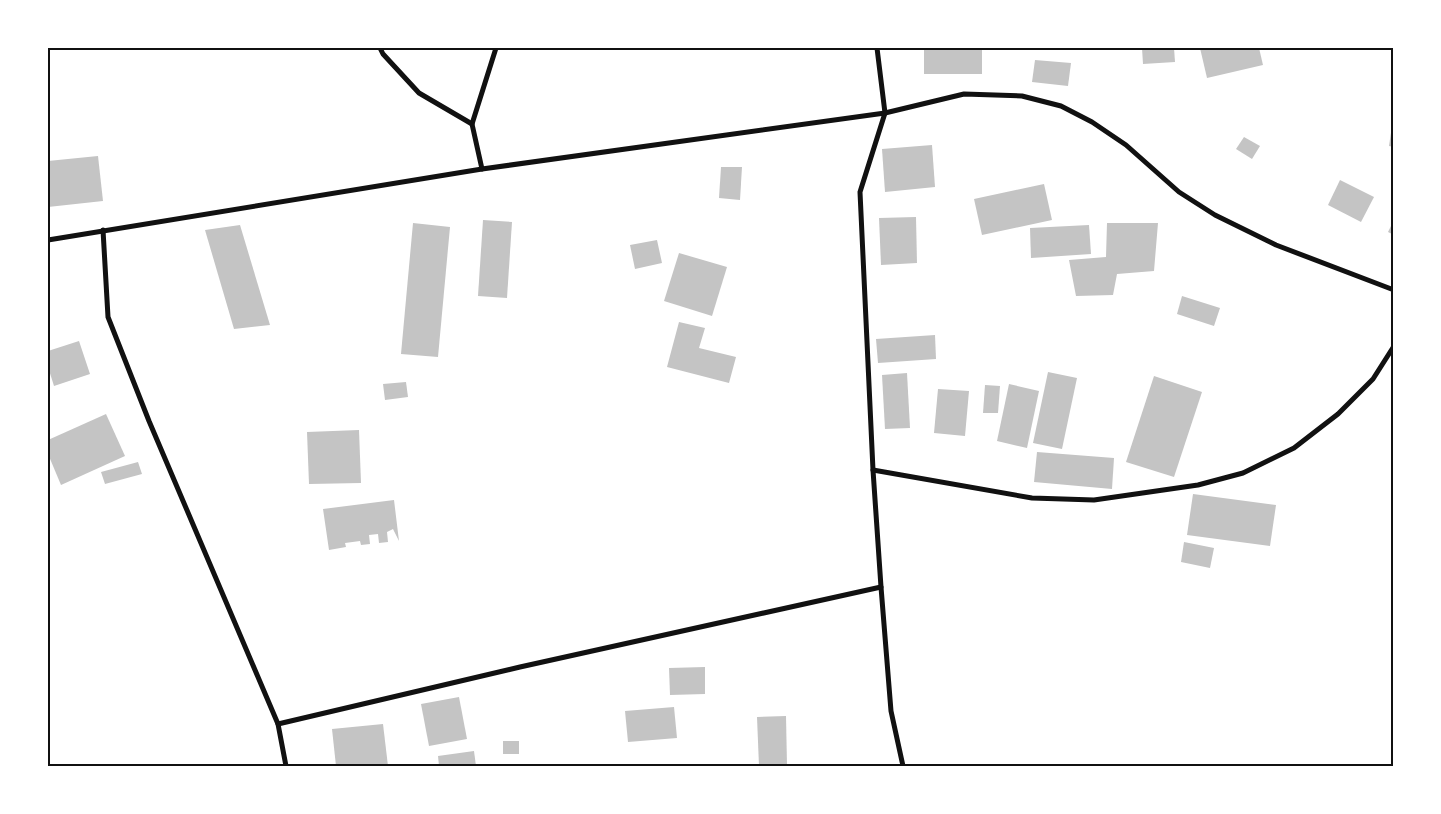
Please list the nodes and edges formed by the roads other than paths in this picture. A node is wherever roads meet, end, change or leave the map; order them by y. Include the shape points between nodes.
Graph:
1 (380, 48) edge
2 (496, 48) edge
3 (876, 48) edge
4 (885, 113) junction
5 (472, 124) junction
6 (482, 168) junction
7 (104, 230) junction
8 (48, 240) edge
9 (1394, 290) edge
10 (1394, 346) edge
11 (873, 470) junction
12 (881, 587) junction
13 (278, 724) junction
14 (286, 766) edge
15 (903, 766) edge

1 - 5 street via 418,93
2 - 5 street
3 - 4 street
4 - 6 street
4 - 9 street via 964,94 1022,96 1061,106 1126,145 1179,192 1215,215 1276,245
4 - 11 street via 860,192
5 - 6 street
6 - 7 street
7 - 8 street
7 - 13 street via 108,317
10 - 11 street via 1373,379 1345,407 1294,448 1243,473 1198,485 1094,500 1032,498
11 - 12 street
12 - 13 street
12 - 15 street via 891,711
13 - 14 street

